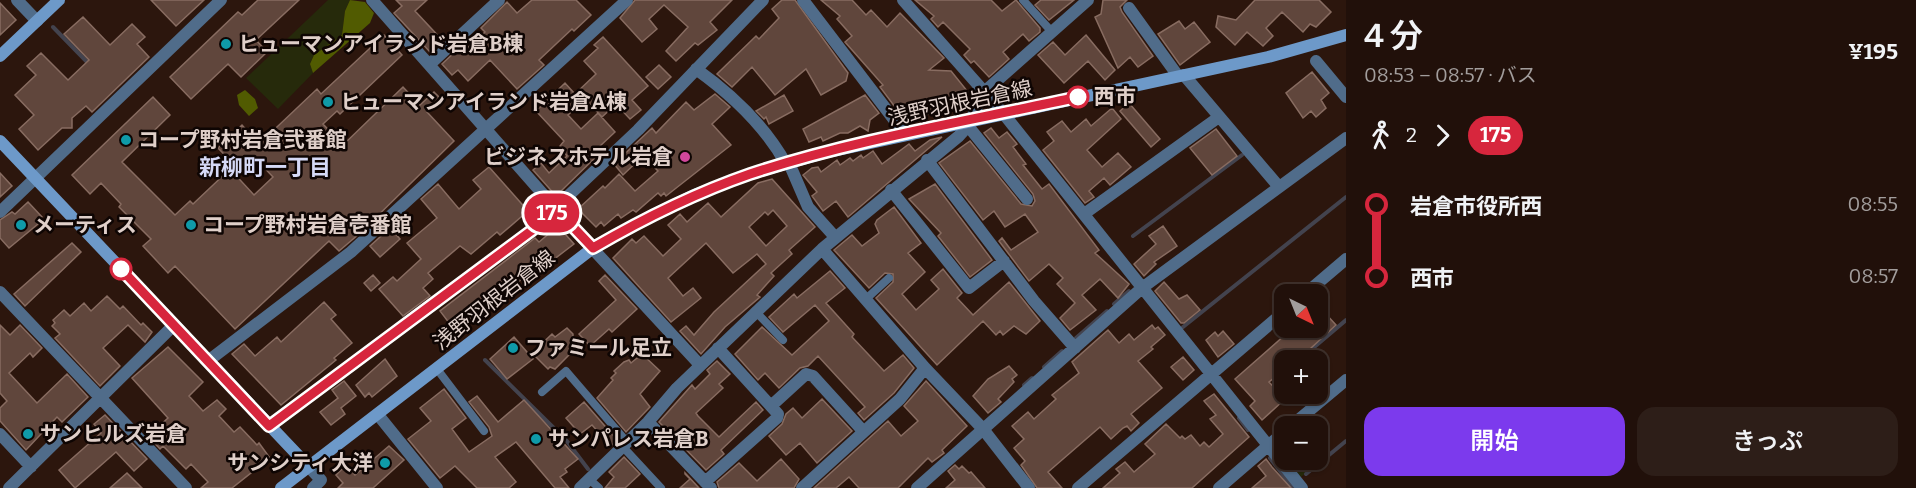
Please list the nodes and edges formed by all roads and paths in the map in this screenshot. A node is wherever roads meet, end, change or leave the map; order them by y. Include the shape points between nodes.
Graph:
1 (16, 0) edge
2 (60, 0) edge
3 (221, 0) edge
4 (372, 0) edge
5 (500, 0) edge
6 (627, 0) edge
7 (763, 0) edge
8 (803, 0) edge
9 (903, 0) edge
10 (1023, 0) edge
11 (1088, 0) edge
12 (1129, 8) dead end
13 (37, 21) junction
14 (1052, 32) junction
15 (1346, 36) edge
16 (0, 56) edge
17 (1316, 62) dead end
18 (430, 64) junction
19 (696, 69) junction
20 (1181, 75) junction
21 (984, 92) junction
22 (1346, 97) edge
23 (1003, 113) junction
24 (1219, 117) junction
25 (970, 123) junction
26 (485, 128) junction
27 (906, 134) junction
28 (1346, 138) edge
29 (0, 141) edge
30 (927, 160) junction
31 (787, 164) junction
32 (35, 179) junction
33 (1279, 187) junction
34 (891, 190) junction
35 (1028, 199) dead end
36 (556, 209) junction
37 (0, 212) edge
38 (1084, 214) junction
39 (835, 237) junction
40 (593, 248) junction
41 (822, 249) junction
42 (1346, 259) edge
43 (1004, 261) junction
44 (889, 278) dead end
45 (1317, 284) edge
46 (1142, 288) junction
47 (0, 292) edge
48 (866, 299) junction
49 (755, 311) junction
50 (1274, 321) edge
51 (174, 325) junction
52 (783, 340) dead end
53 (718, 348) junction
54 (1075, 348) junction
55 (208, 361) junction
56 (700, 366) junction
57 (925, 368) junction
58 (437, 369) junction
59 (1212, 375) junction
60 (1346, 380) edge
61 (542, 392) dead end
62 (99, 397) junction
63 (771, 406) junction
64 (379, 416) junction
65 (1303, 416) edge
66 (648, 423) junction
67 (269, 426) junction
68 (983, 429) junction
69 (863, 430) junction
70 (484, 431) dead end
71 (0, 434) edge
72 (1274, 440) edge
73 (625, 445) junction
74 (1268, 445) junction
75 (31, 466) junction
76 (309, 467) junction
77 (590, 479) junction
78 (708, 485) edge
79 (9, 488) edge
80 (186, 488) edge
81 (281, 488) edge
82 (313, 488) edge
83 (437, 488) edge
84 (580, 488) edge
85 (599, 488) edge
86 (661, 488) edge
87 (802, 488) edge
88 (917, 488) edge
89 (1029, 488) edge
90 (1078, 488) edge
91 (1219, 488) edge
92 (1302, 488) edge

1 - 13 street
2 - 13 main road
3 - 32 street
4 - 18 street
5 - 18 street
6 - 26 street
7 - 19 street
8 - 27 street
9 - 21 street
10 - 14 lane
11 - 14 street
12 - 20 street
13 - 16 main road
14 - 21 street
15 - 20 main road, 浅野羽根岩倉線
17 - 22 street
18 - 26 street
19 - 31 street via 747,113
19 - 36 street
20 - 23 main road, 浅野羽根岩倉線
20 - 24 street
21 - 23 street
21 - 25 street
23 - 25 main road, 浅野羽根岩倉線
23 - 38 street
24 - 33 street
24 - 38 street
25 - 27 main road, 浅野羽根岩倉線
25 - 30 street
25 - 35 street
26 - 36 street
26 - 55 street via 351,252
27 - 31 main road, 浅野羽根岩倉線
28 - 33 street
29 - 32 main road
30 - 34 street
30 - 43 street
31 - 39 street via 808,207
31 - 40 main road, 浅野羽根岩倉線 via 697,194
32 - 37 street
32 - 51 main road
33 - 46 street
34 - 39 street
34 - 43 street via 969,288
36 - 40 street
36 - 67 street
38 - 46 street
39 - 41 street
40 - 56 street
40 - 58 main road, 浅野羽根岩倉線
41 - 48 street
41 - 49 street
42 - 45 street
43 - 54 street
44 - 48 lane
46 - 54 street
46 - 59 street
47 - 62 street
48 - 57 street
49 - 52 lane
49 - 53 street
50 - 59 street
51 - 55 main road
51 - 62 street
53 - 56 street
53 - 63 street
54 - 68 street
55 - 67 main road
56 - 66 street
57 - 68 street
57 - 69 street via 900,399
58 - 64 main road, 浅野羽根岩倉線
58 - 70 lane
59 - 74 street
59 - 90 street
60 - 65 street
61 - 73 lane via 566,371
62 - 75 street
62 - 80 street
63 - 69 street via 806,374 813,376
63 - 78 street via 777,418
64 - 76 main road, 浅野羽根岩倉線
64 - 83 street
66 - 73 street
66 - 78 street
67 - 76 main road
68 - 88 street
68 - 89 street
69 - 87 street
71 - 75 street
72 - 74 street
73 - 77 street
73 - 86 lane
74 - 91 street
74 - 92 street
75 - 79 street
76 - 81 main road, 浅野羽根岩倉線
76 - 82 street via 321,480
77 - 84 street
77 - 85 lane

